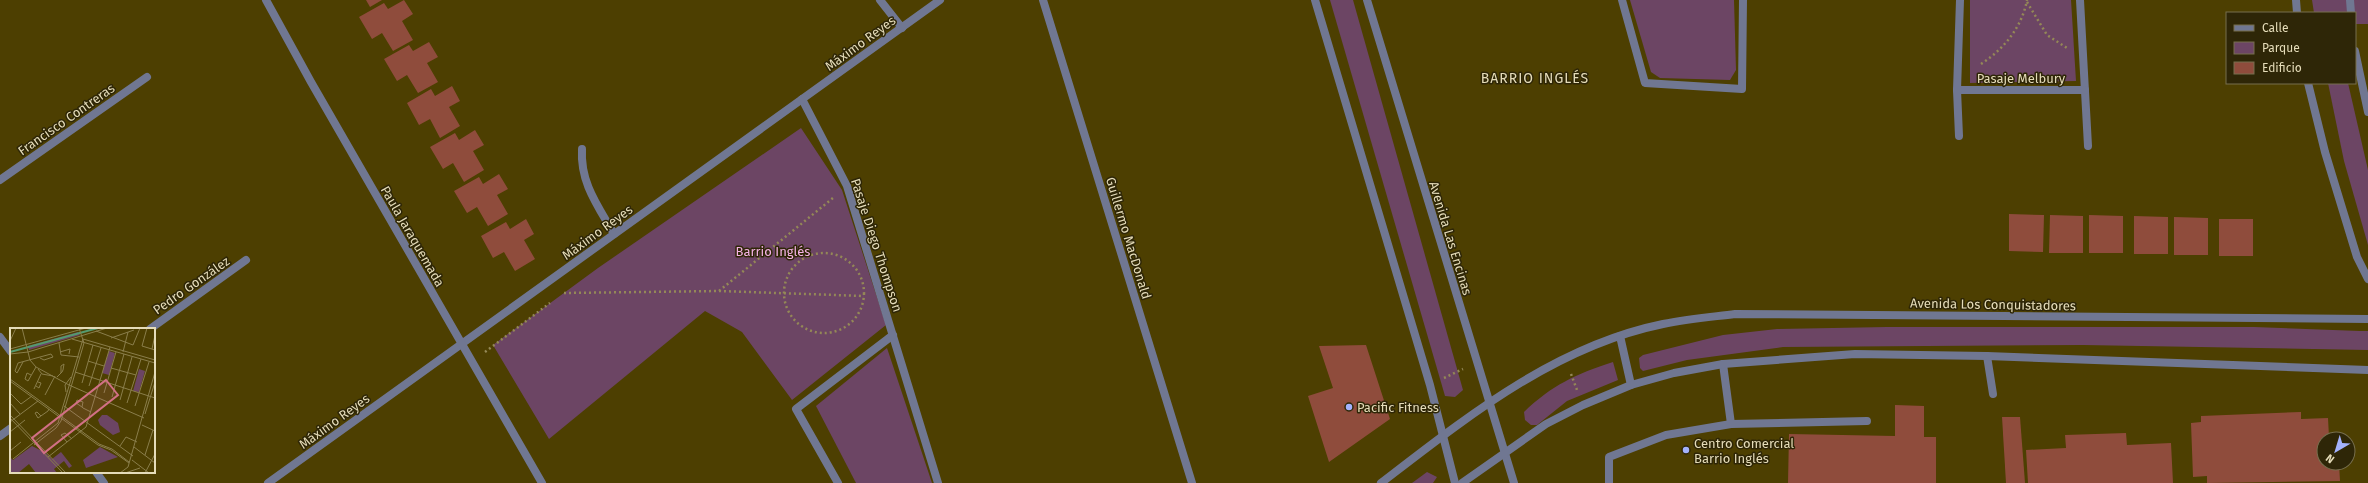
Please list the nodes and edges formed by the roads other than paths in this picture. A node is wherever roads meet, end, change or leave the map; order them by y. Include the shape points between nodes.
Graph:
1 (266, 0) edge
2 (880, 0) edge
3 (940, 0) edge
4 (1043, 0) edge
5 (1316, 0) edge
6 (1367, 0) edge
7 (1622, 0) edge
8 (1743, 0) edge
9 (1960, 0) edge
10 (2080, 0) edge
11 (2296, 0) edge
12 (2350, 0) edge
13 (2297, 12) edge
14 (2351, 12) edge
15 (902, 28) junction
16 (2356, 56) edge
17 (147, 77) dead end
18 (2308, 84) edge
19 (1957, 90) junction
20 (2085, 90) junction
21 (802, 99) junction
22 (2368, 112) edge
23 (1959, 136) dead end
24 (2088, 146) dead end
25 (582, 149) dead end
26 (0, 180) edge
27 (614, 234) junction
28 (246, 260) dead end
29 (2368, 279) edge
30 (2368, 319) edge
31 (151, 328) edge
32 (893, 335) junction
33 (1620, 336) junction
34 (0, 337) edge
35 (461, 344) junction
36 (10, 351) edge
37 (1987, 356) junction
38 (1723, 364) junction
39 (2368, 370) edge
40 (1631, 385) junction
41 (1992, 394) dead end
42 (1489, 402) junction
43 (1867, 421) dead end
44 (1731, 424) junction
45 (10, 429) edge
46 (0, 436) edge
47 (1442, 436) junction
48 (1505, 451) junction
49 (97, 473) edge
50 (104, 483) edge
51 (268, 483) edge
52 (542, 483) edge
53 (838, 483) edge
54 (938, 483) edge
55 (1192, 483) edge
56 (1381, 483) edge
57 (1456, 483) edge
58 (1462, 483) edge
59 (1514, 483) edge
60 (1609, 483) edge

1 - 35 street, Paula Jaraquemada
2 - 15 street
3 - 15 street, Máximo Reyes
4 - 55 street, Guillermo MacDonald
5 - 47 street via 1430,385
6 - 42 street, Avenida Las Encinas
7 - 8 street via 1645,83 1742,89
9 - 19 street, Pasaje Melbury
10 - 20 street, Pasaje Melbury
11 - 13 street
12 - 14 street
15 - 21 street, Máximo Reyes
16 - 22 street
17 - 26 street, Francisco Contreras
18 - 29 street via 2325,152 2357,257
19 - 20 street, Pasaje Melbury
19 - 23 street, Pasaje Melbury
20 - 24 street, Pasaje Melbury
21 - 27 street, Máximo Reyes
21 - 32 street, Pasaje Diego Thompson via 847,186
25 - 27 street via 581,162 586,186
27 - 35 street, Máximo Reyes
28 - 31 street, Pedro González
30 - 33 street, Avenida Los Conquistadores via 1735,314 1663,324
32 - 53 street via 796,409
32 - 54 street, Pasaje Diego Thompson
33 - 40 street
33 - 42 street, Avenida Los Conquistadores via 1565,358
34 - 36 street
35 - 51 street, Máximo Reyes
35 - 52 street, Paula Jaraquemada
37 - 38 street via 1855,354
37 - 39 street
37 - 41 street
38 - 40 street via 1674,373
38 - 44 street
40 - 48 street via 1546,424
42 - 47 street, Avenida Los Conquistadores
42 - 48 street, Avenida Las Encinas
43 - 44 street
44 - 60 street via 1666,435 1609,457
45 - 46 street
47 - 56 street, Avenida Los Conquistadores
47 - 57 street
48 - 58 street
48 - 59 street, Avenida Las Encinas
49 - 50 street

